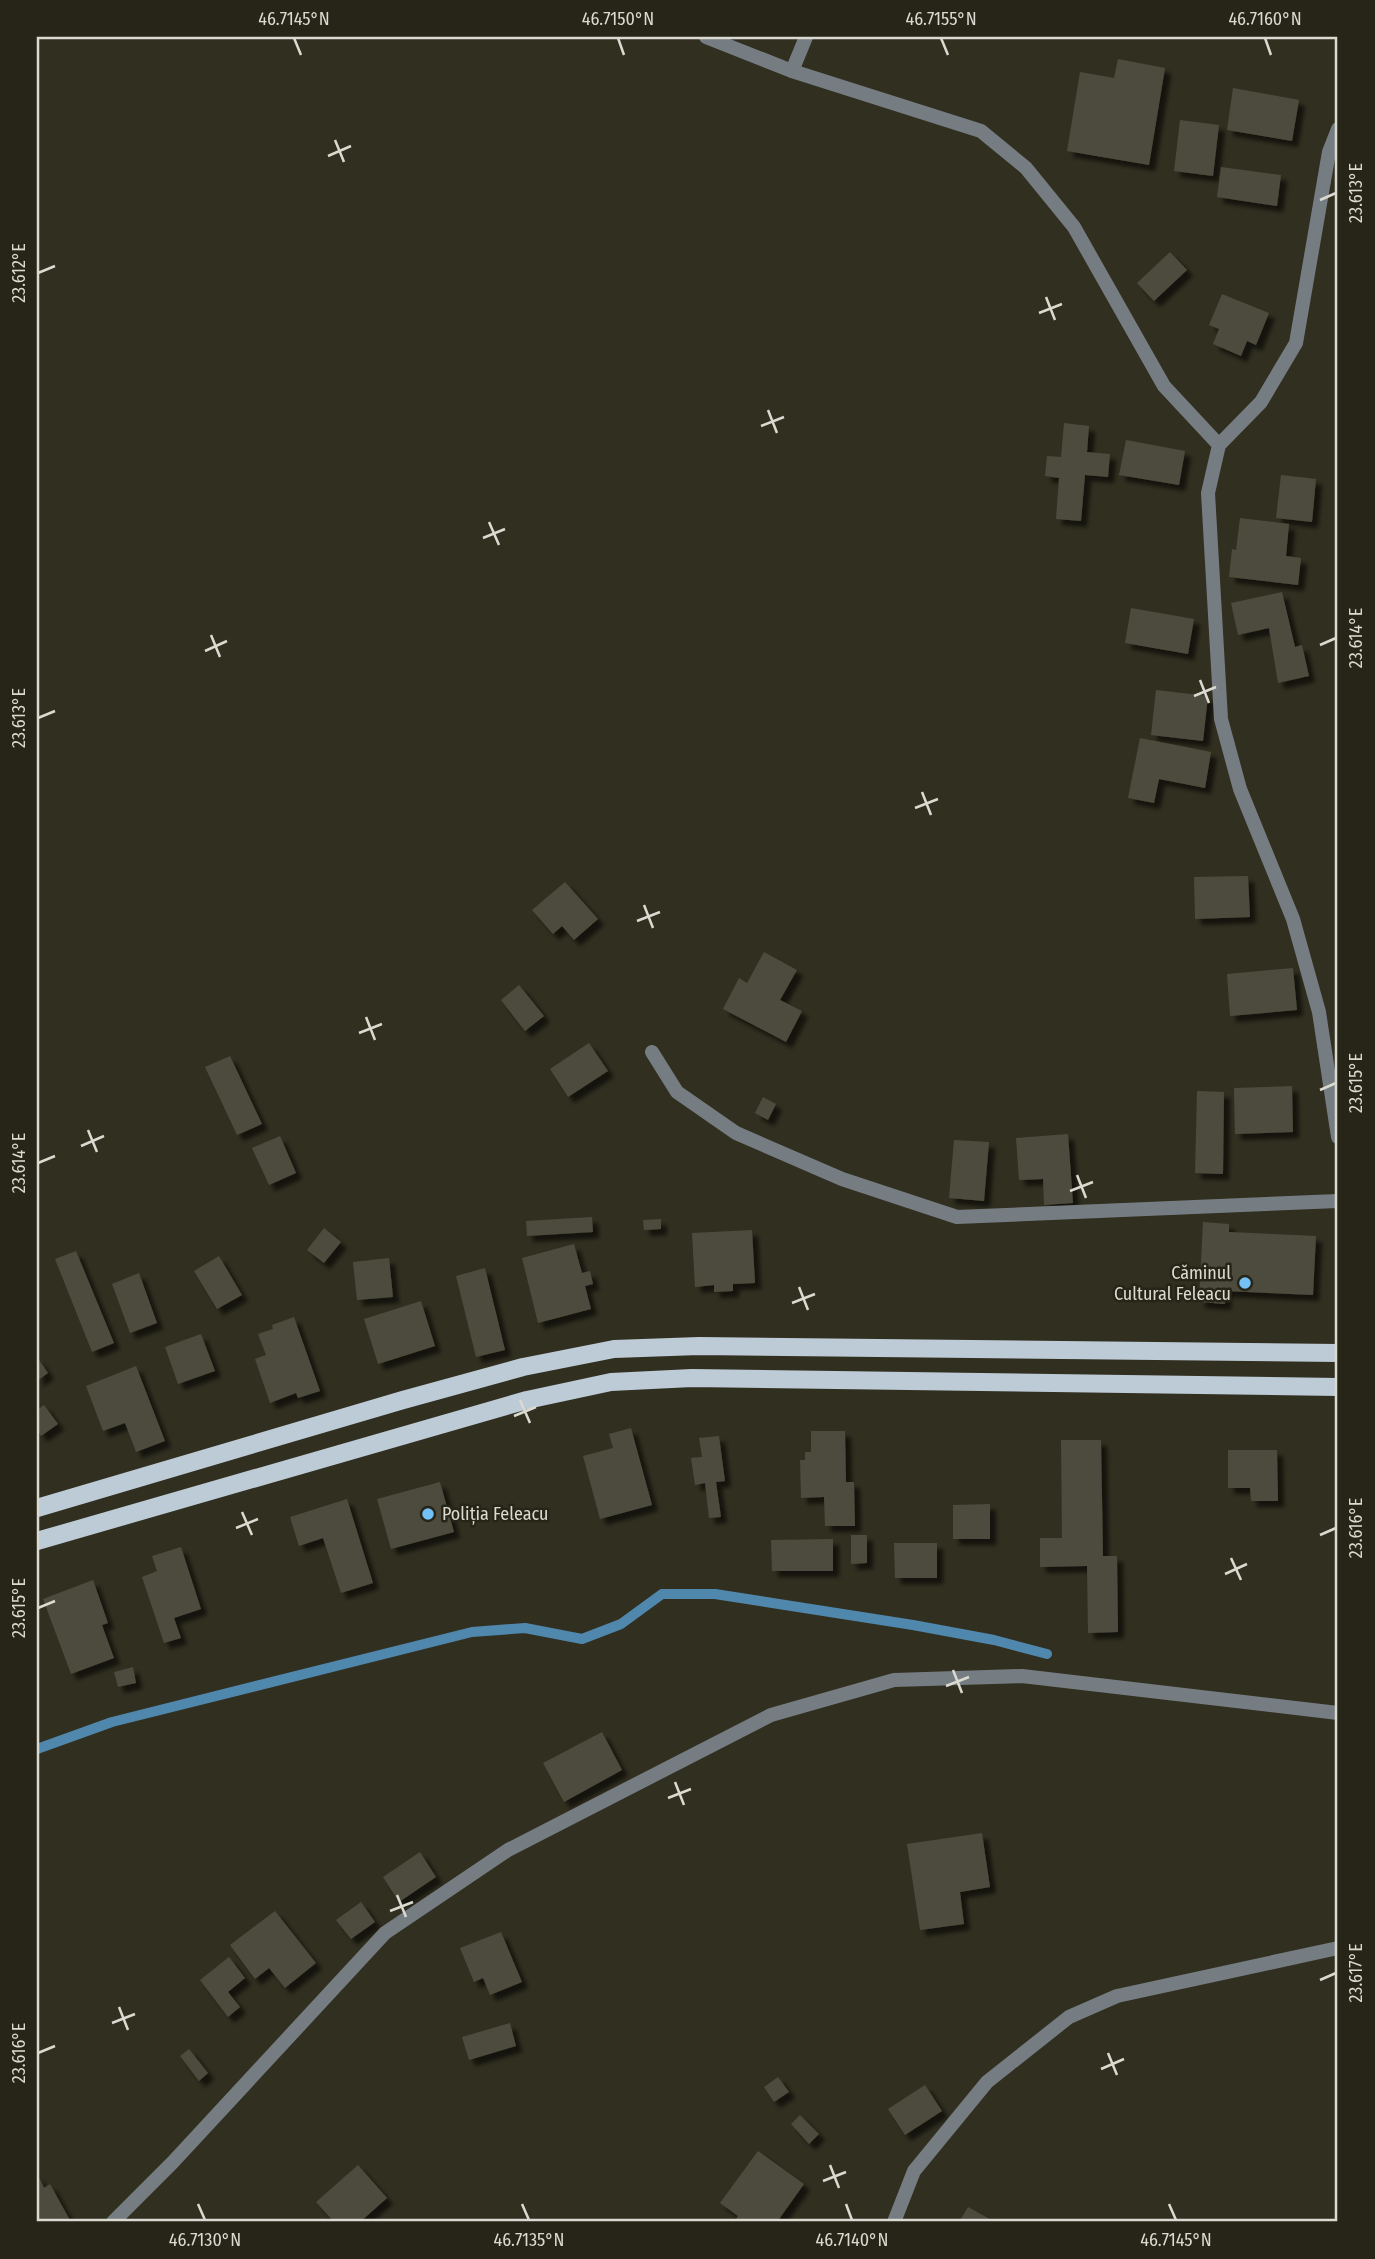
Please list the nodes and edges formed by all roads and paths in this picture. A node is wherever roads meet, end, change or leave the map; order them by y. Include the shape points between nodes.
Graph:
1 (706, 37) edge
2 (806, 37) edge
3 (792, 71) junction
4 (1338, 129) edge
5 (1219, 445) junction
6 (652, 1052) dead end
7 (1338, 1137) edge
8 (1338, 1201) edge
9 (1338, 1353) edge
10 (1338, 1387) edge
11 (37, 1508) edge
12 (37, 1541) edge
13 (1338, 1713) edge
14 (1338, 1948) edge
15 (113, 2222) edge
16 (894, 2222) edge

1 - 3 street
2 - 3 street
3 - 5 street via 981,131 1026,168 1074,227 1164,386
4 - 5 street via 1329,152 1296,342 1261,402
5 - 7 street via 1208,493 1221,719 1240,789 1293,919 1320,1012
6 - 8 street via 677,1093 736,1133 842,1179 957,1217
9 - 11 main road via 614,1349 443,1389
10 - 12 main road via 692,1378 611,1382 437,1424
13 - 15 street via 1022,1676 894,1680 771,1715 508,1850 385,1933
14 - 16 street via 1117,1996 1069,2017 988,2082 914,2171

